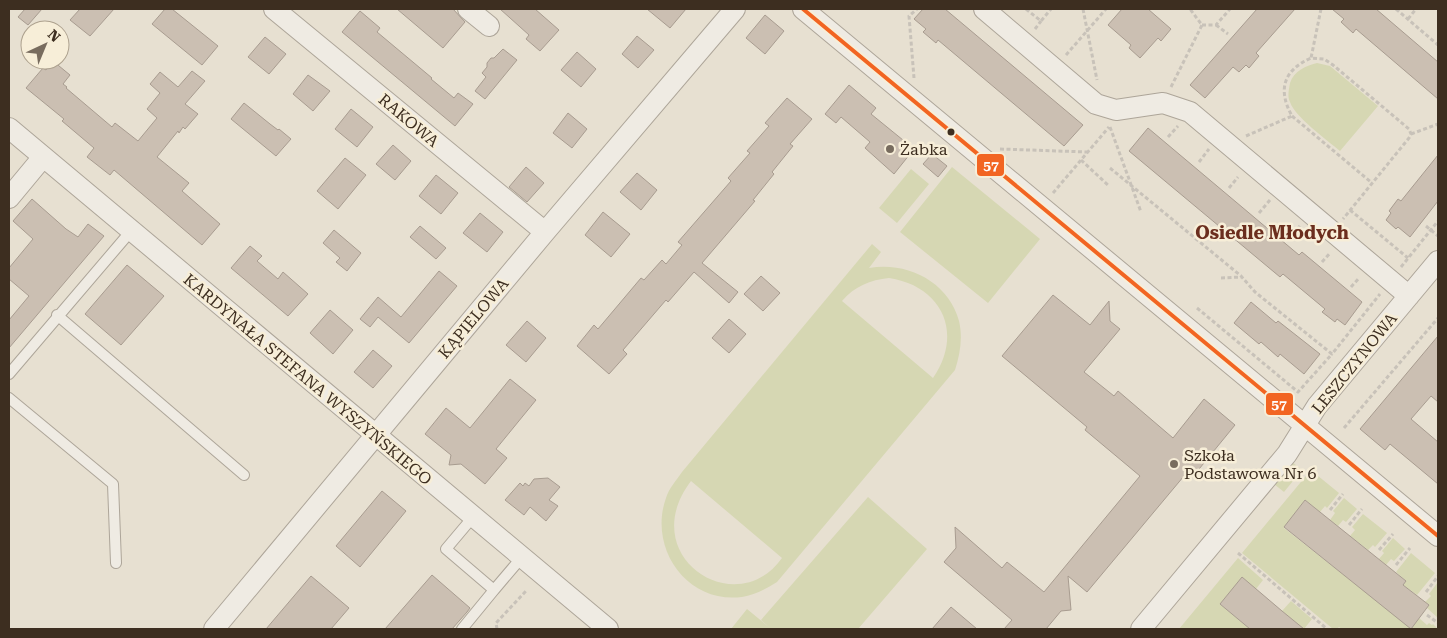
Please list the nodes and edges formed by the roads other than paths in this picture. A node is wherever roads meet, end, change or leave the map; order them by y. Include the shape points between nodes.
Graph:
1 (274, 9) edge
2 (468, 9) edge
3 (735, 9) edge
4 (803, 9) edge
5 (984, 9) edge
6 (489, 26) dead end
7 (9, 128) edge
8 (43, 157) junction
9 (9, 198) edge
10 (131, 231) junction
11 (545, 232) junction
12 (1438, 261) edge
13 (1409, 296) junction
14 (57, 316) junction
15 (9, 374) edge
16 (9, 398) edge
17 (1305, 425) junction
18 (375, 435) junction
19 (244, 475) dead end
20 (473, 517) junction
21 (1438, 536) edge
22 (522, 558) junction
23 (116, 563) dead end
24 (494, 590) junction
25 (214, 629) edge
26 (462, 629) edge
27 (608, 629) edge
28 (1141, 629) edge

1 - 11 street, RAKOWA
2 - 6 street
3 - 11 street, KĄPIELOWA
4 - 17 street
5 - 13 street via 1096,104 1116,110 1163,103 1190,112
7 - 8 street, KARDYNAŁA STEFANA WYSZYŃSKIEGO
8 - 9 street
8 - 10 street, KARDYNAŁA STEFANA WYSZYŃSKIEGO
10 - 14 lane
10 - 18 street, KARDYNAŁA STEFANA WYSZYŃSKIEGO
11 - 18 street, KĄPIELOWA
12 - 13 street, LESZCZYNOWA
13 - 17 street, LESZCZYNOWA via 1317,406
14 - 15 lane
14 - 19 lane
16 - 23 lane via 113,484
17 - 21 street
17 - 28 street, LESZCZYNOWA via 1287,454
18 - 20 street, KARDYNAŁA STEFANA WYSZYŃSKIEGO
18 - 25 street, KĄPIELOWA
20 - 22 street, KARDYNAŁA STEFANA WYSZYŃSKIEGO
20 - 24 lane via 446,549
22 - 24 lane
22 - 27 street, KARDYNAŁA STEFANA WYSZYŃSKIEGO
24 - 26 lane

